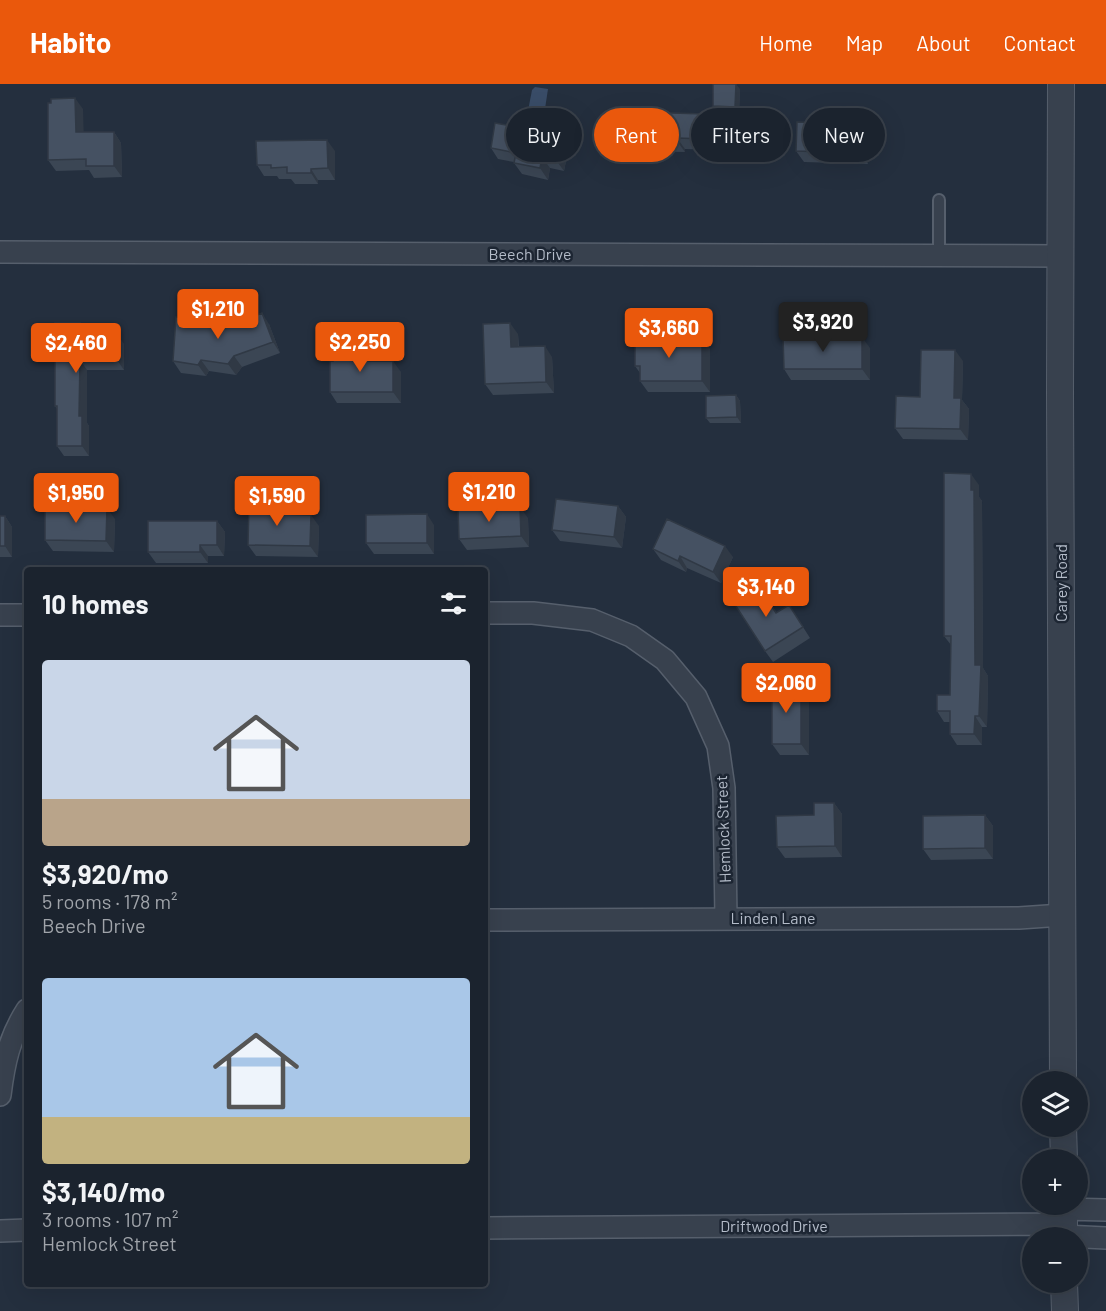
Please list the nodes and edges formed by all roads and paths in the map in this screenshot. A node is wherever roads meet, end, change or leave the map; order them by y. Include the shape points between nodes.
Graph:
1 (1061, 84) edge
2 (939, 200) dead end
3 (0, 252) edge
4 (939, 256) junction
5 (1060, 256) junction
6 (488, 614) edge
7 (0, 615) edge
8 (24, 615) edge
9 (1062, 915) junction
10 (726, 918) junction
11 (488, 920) edge
12 (24, 1015) edge
13 (1063, 1071) edge
14 (0, 1095) edge
15 (1106, 1210) edge
16 (1064, 1222) edge
17 (0, 1224) edge
18 (488, 1228) edge
19 (24, 1230) edge
20 (0, 1231) edge
21 (1106, 1238) edge
22 (1064, 1293) edge
23 (1065, 1311) edge

1 - 5 street, Carey Road
2 - 4 lane
3 - 4 street, Beech Drive
4 - 5 street, Beech Drive
5 - 9 street, Carey Road
6 - 10 street, Hemlock Street via 533,613 592,620 632,636 665,660 696,697 718,746 724,788
7 - 8 street
9 - 10 street, Linden Lane
9 - 13 street, Carey Road
10 - 11 street, Linden Lane
12 - 14 street via 10,1041
15 - 16 street, Driftwood Drive
16 - 18 street, Driftwood Drive
16 - 21 street
17 - 20 street
19 - 20 street
22 - 23 street

